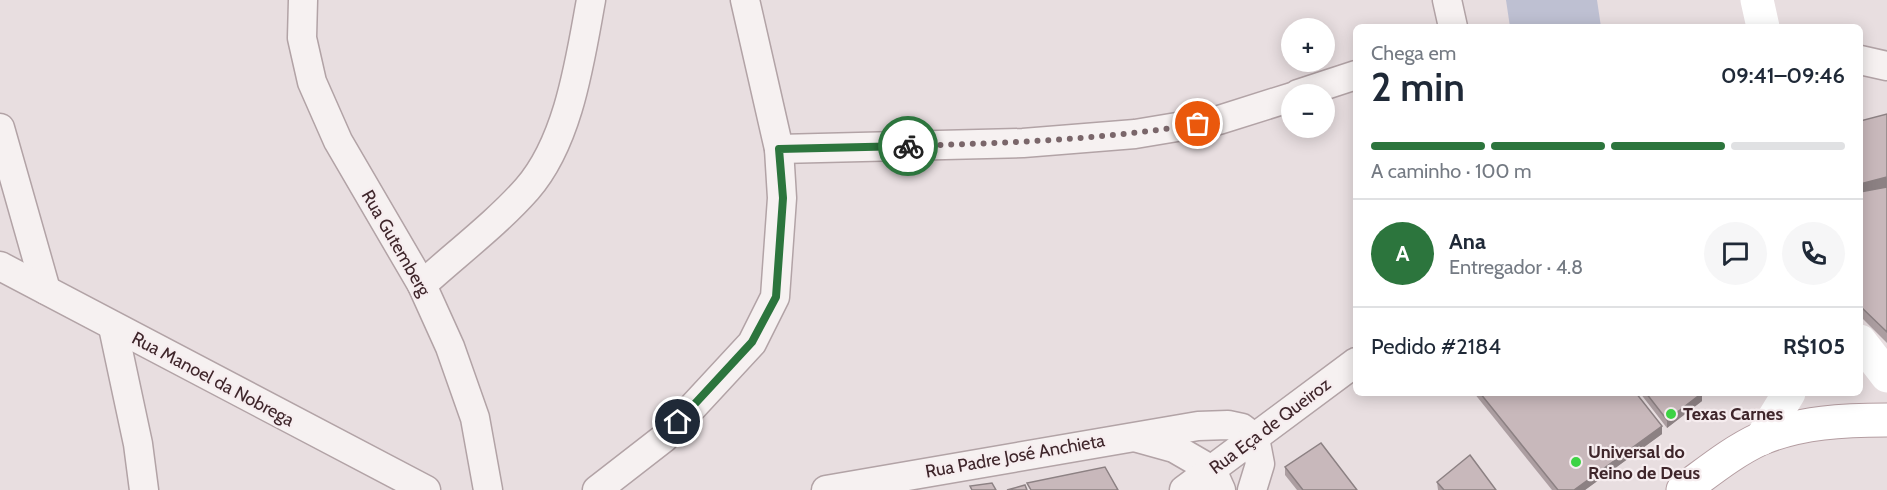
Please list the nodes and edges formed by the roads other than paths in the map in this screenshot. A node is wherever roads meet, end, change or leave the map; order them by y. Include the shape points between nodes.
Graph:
1 (303, 0) edge
2 (591, 0) edge
3 (745, 0) edge
4 (1447, 0) edge
5 (1757, 0) edge
6 (1452, 24) edge
7 (1762, 24) edge
8 (1863, 61) edge
9 (1887, 66) edge
10 (1353, 76) edge
11 (1329, 84) edge
12 (1281, 100) edge
13 (0, 128) edge
14 (779, 149) junction
15 (0, 266) edge
16 (422, 285) junction
17 (46, 290) junction
18 (113, 327) junction
19 (1863, 345) edge
20 (1353, 364) edge
21 (1887, 376) edge
22 (1787, 396) edge
23 (1887, 420) edge
24 (1133, 436) junction
25 (1255, 438) junction
26 (1761, 439) junction
27 (1728, 457) junction
28 (1216, 480) edge
29 (144, 490) edge
30 (426, 490) edge
31 (488, 490) edge
32 (597, 490) edge
33 (826, 490) edge
34 (1184, 490) edge
35 (1252, 490) edge
36 (1683, 490) edge
37 (1719, 490) edge

1 - 16 street, Rua Gutemberg via 302,38 312,82 338,141
2 - 16 street via 579,70 559,137 528,188
3 - 14 street
4 - 6 street
5 - 7 main road
8 - 9 street
10 - 11 street
12 - 14 street via 1219,120 1135,134 1023,142
13 - 17 street
14 - 32 street via 783,198 776,297 752,342 664,438
15 - 17 street, Rua Manoel da Nobrega
16 - 31 street, Rua Gutemberg via 466,387
17 - 18 street, Rua Manoel da Nobrega
18 - 29 street
18 - 30 street, Rua Manoel da Nobrega
19 - 21 main road
20 - 25 street, Rua Eça de Queiroz
22 - 26 main road
23 - 26 main road via 1811,425
24 - 25 street, Rua Padre José Anchieta via 1228,424
24 - 28 street, Rua Padre José Anchieta via 1174,448
24 - 33 street, Rua Padre José Anchieta
25 - 28 street, Rua Eça de Queiroz
25 - 35 street via 1260,464
26 - 27 main road
27 - 36 main road
27 - 37 main road
28 - 34 street, Rua Eça de Queiroz

